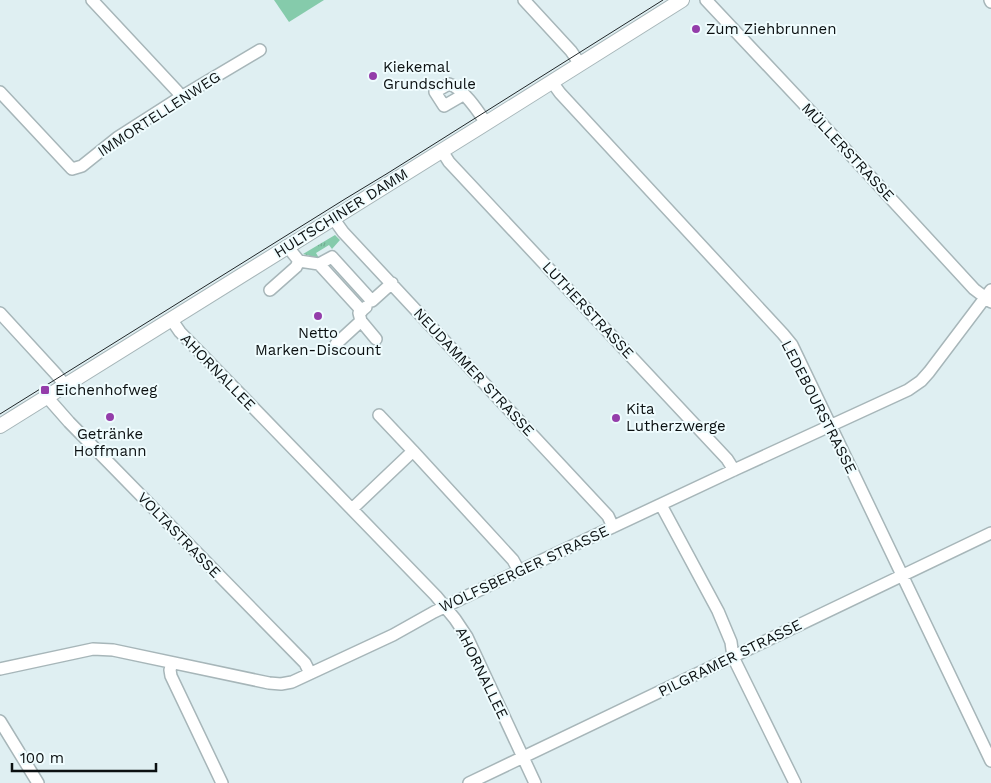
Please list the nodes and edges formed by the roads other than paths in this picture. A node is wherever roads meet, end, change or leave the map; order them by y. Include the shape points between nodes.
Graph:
1 (92, 0) edge
2 (524, 0) edge
3 (682, 0) edge
4 (706, 0) edge
5 (260, 50) dead end
6 (580, 64) junction
7 (552, 82) junction
8 (0, 92) edge
9 (463, 94) dead end
10 (181, 97) junction
11 (486, 123) junction
12 (442, 150) junction
13 (333, 218) junction
14 (287, 246) junction
15 (299, 261) junction
16 (319, 264) junction
17 (392, 283) junction
18 (270, 290) dead end
19 (989, 296) edge
20 (372, 301) junction
21 (0, 313) edge
22 (361, 316) junction
23 (171, 319) junction
24 (376, 339) dead end
25 (336, 344) dead end
26 (65, 385) junction
27 (47, 397) junction
28 (379, 414) dead end
29 (830, 425) junction
30 (0, 426) edge
31 (413, 451) junction
32 (734, 470) junction
33 (661, 505) junction
34 (352, 509) junction
35 (614, 527) junction
36 (991, 533) edge
37 (519, 571) junction
38 (902, 576) junction
39 (446, 607) junction
40 (733, 657) junction
41 (172, 663) junction
42 (0, 669) edge
43 (310, 673) junction
44 (1, 724) edge
45 (522, 757) junction
46 (991, 761) edge
47 (38, 783) edge
48 (222, 783) edge
49 (469, 783) edge
50 (535, 783) edge
51 (795, 783) edge

1 - 10 street
2 - 6 street
3 - 6 main road, HULTSCHINER DAMM
4 - 19 street, MÜLLERSTRASSE via 968,282
5 - 10 street, IMMORTELLENWEG
6 - 7 main road, HULTSCHINER DAMM
7 - 11 main road, HULTSCHINER DAMM
7 - 29 street, LEDEBOURSTRASSE via 792,345
8 - 10 street, IMMORTELLENWEG via 72,168 82,166 117,138
9 - 11 street
11 - 12 main road, HULTSCHINER DAMM
12 - 13 main road, HULTSCHINER DAMM
12 - 32 street, LUTHERSTRASSE via 449,162 728,459
13 - 14 main road, HULTSCHINER DAMM
13 - 17 street, NEUDAMMER STRASSE
14 - 15 street
14 - 23 main road, HULTSCHINER DAMM
15 - 16 street
15 - 18 street
16 - 20 street via 332,257
16 - 22 street
17 - 20 street
17 - 35 street, NEUDAMMER STRASSE via 608,516
19 - 29 street, WOLFSBERGER STRASSE via 921,381
20 - 22 street
21 - 26 street
22 - 24 street
22 - 25 street
23 - 26 main road, HULTSCHINER DAMM
23 - 34 street, AHORNALLEE
26 - 27 main road, HULTSCHINER DAMM
27 - 30 main road, HULTSCHINER DAMM
27 - 43 street, VOLTASTRASSE via 305,663
28 - 31 street
29 - 32 street, WOLFSBERGER STRASSE
29 - 38 street, LEDEBOURSTRASSE
31 - 34 street
31 - 37 street via 513,560
32 - 33 street, WOLFSBERGER STRASSE
33 - 35 street, WOLFSBERGER STRASSE
33 - 40 street via 718,611
34 - 39 street, AHORNALLEE
35 - 37 street, WOLFSBERGER STRASSE
36 - 38 street, PILGRAMER STRASSE
37 - 39 street, WOLFSBERGER STRASSE
38 - 40 street, PILGRAMER STRASSE
38 - 46 street, LEDEBOURSTRASSE
39 - 43 street, WOLFSBERGER STRASSE
39 - 45 street, AHORNALLEE via 467,637
40 - 45 street, PILGRAMER STRASSE
40 - 51 street
41 - 42 street, WOLFSBERGER STRASSE via 113,650 93,649
41 - 43 street, WOLFSBERGER STRASSE via 281,684
41 - 48 street via 171,676
44 - 47 street
45 - 49 street, PILGRAMER STRASSE
45 - 50 street, AHORNALLEE

